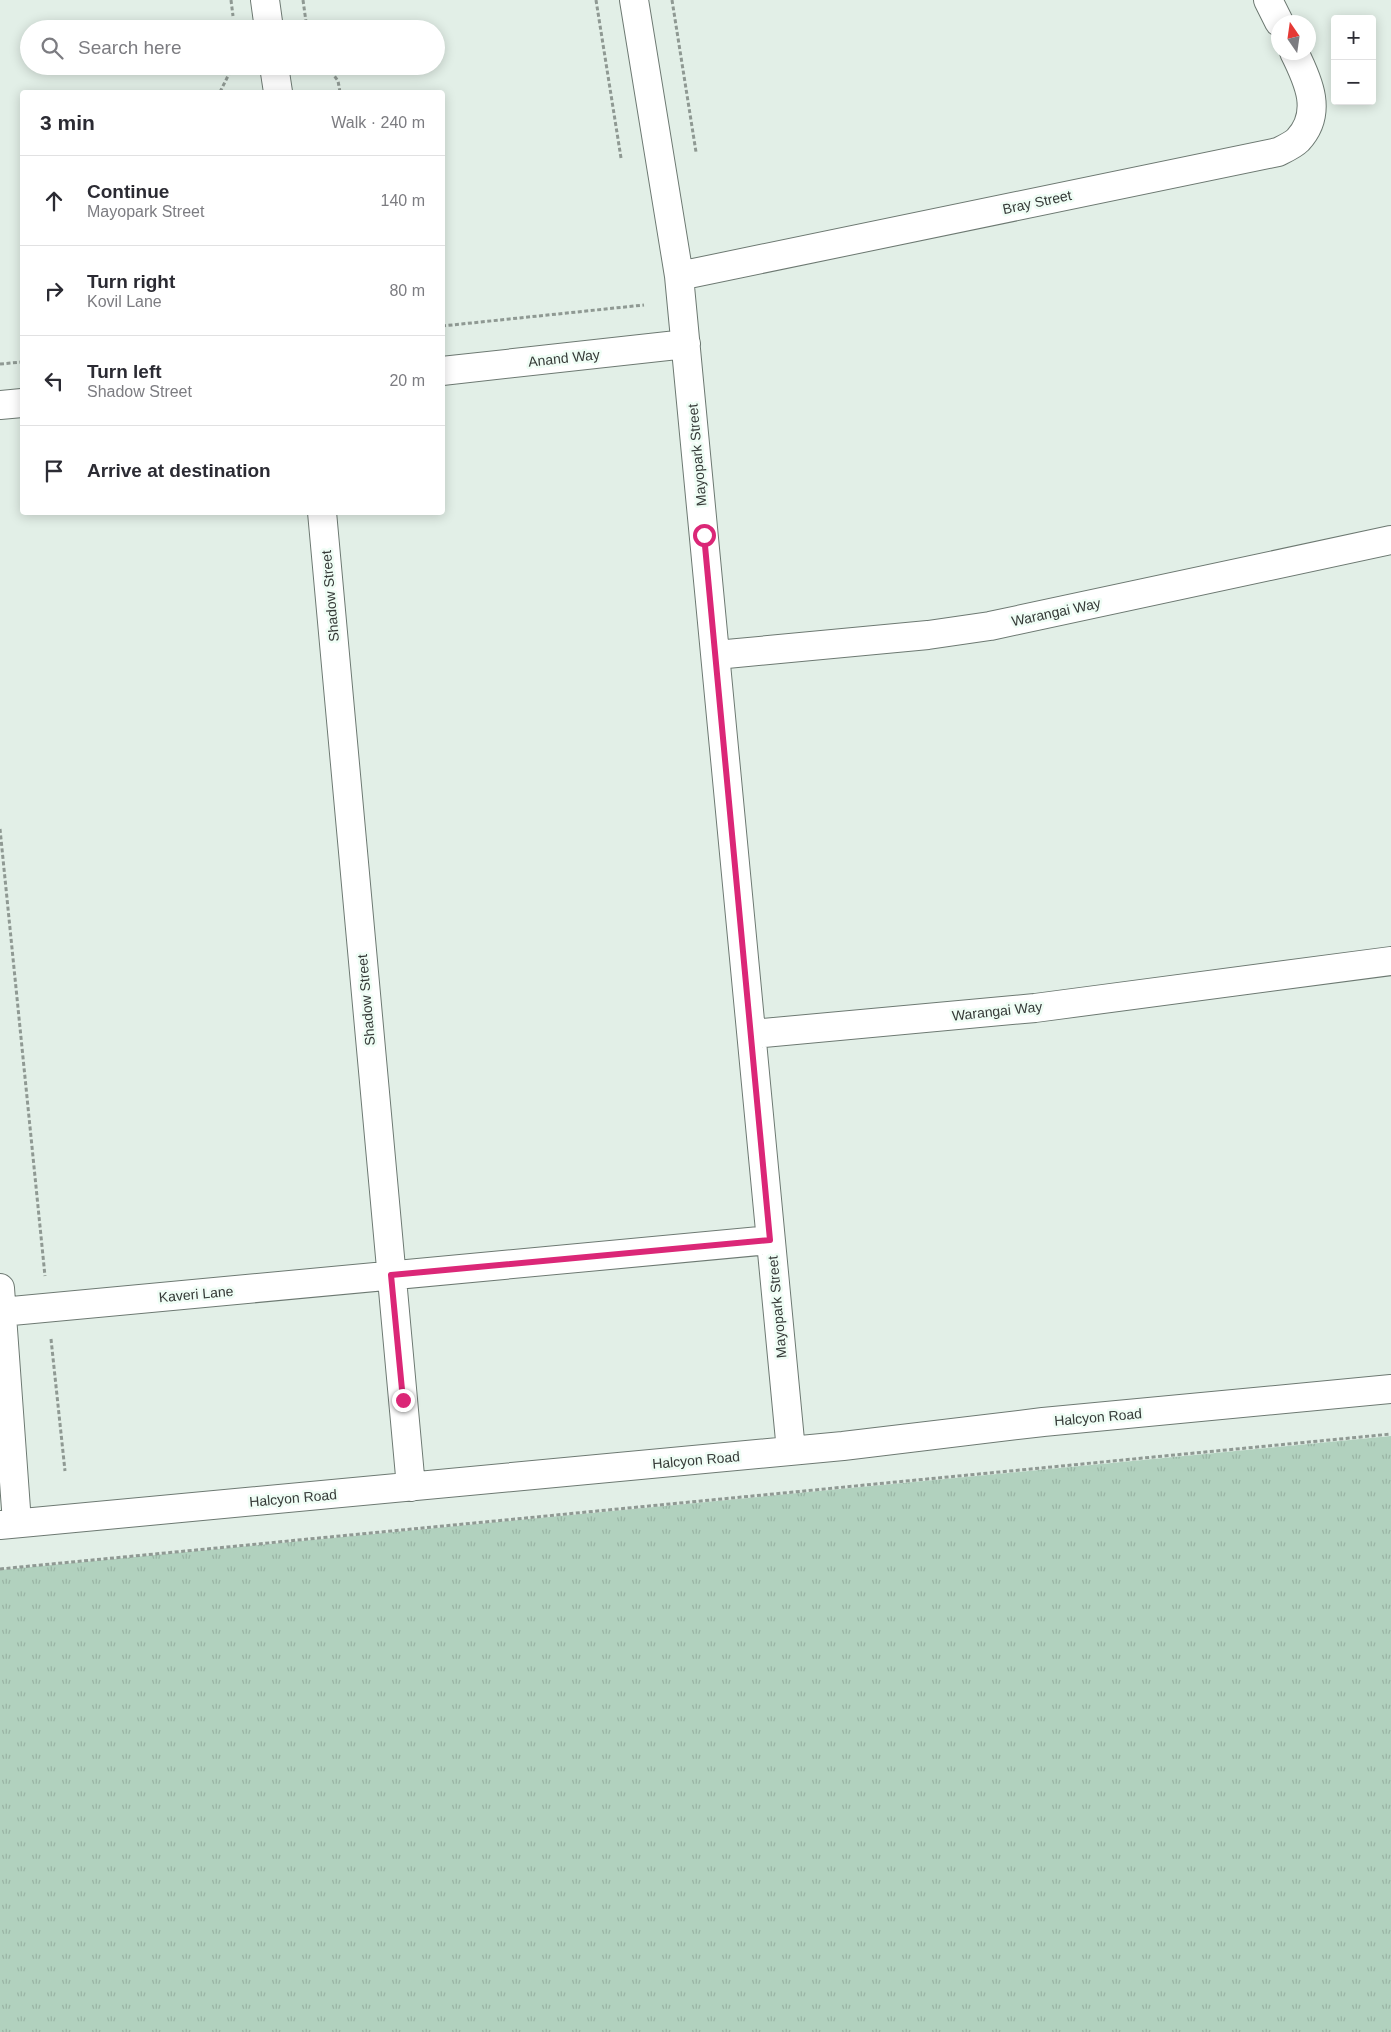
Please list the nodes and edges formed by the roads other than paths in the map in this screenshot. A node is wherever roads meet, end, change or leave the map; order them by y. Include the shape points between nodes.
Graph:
1 (265, 0) edge
2 (634, 0) edge
3 (1268, 0) edge
4 (1276, 15) edge
5 (268, 20) edge
6 (1298, 60) edge
7 (275, 75) edge
8 (278, 90) edge
9 (679, 276) junction
10 (686, 344) junction
11 (445, 371) edge
12 (20, 403) edge
13 (0, 405) edge
14 (322, 515) edge
15 (1391, 540) edge
16 (716, 655) junction
17 (1391, 961) edge
18 (752, 1034) junction
19 (770, 1240) junction
20 (391, 1275) junction
21 (1, 1300) edge
22 (1391, 1389) edge
23 (790, 1451) junction
24 (410, 1487) junction
25 (8, 1524) edge

1 - 5 street
2 - 9 street, Mayopark Street
3 - 4 street
6 - 9 street, Bray Street via 1312,98 1311,122 1297,142 1278,152
7 - 8 street
9 - 10 street, Mayopark Street
10 - 11 street, Anand Way
10 - 16 street, Mayopark Street
12 - 13 street
14 - 20 street, Shadow Street
15 - 16 street, Warangai Way via 990,626
16 - 18 street, Mayopark Street
17 - 18 street, Warangai Way via 1035,1008
18 - 19 street, Mayopark Street
19 - 20 street, Kaveri Lane
19 - 23 street, Mayopark Street
20 - 21 street, Kaveri Lane via 48,1308
20 - 24 street, Shadow Street
21 - 25 street
22 - 23 street, Halcyon Road via 1043,1422
23 - 24 street, Halcyon Road
24 - 25 street, Halcyon Road

